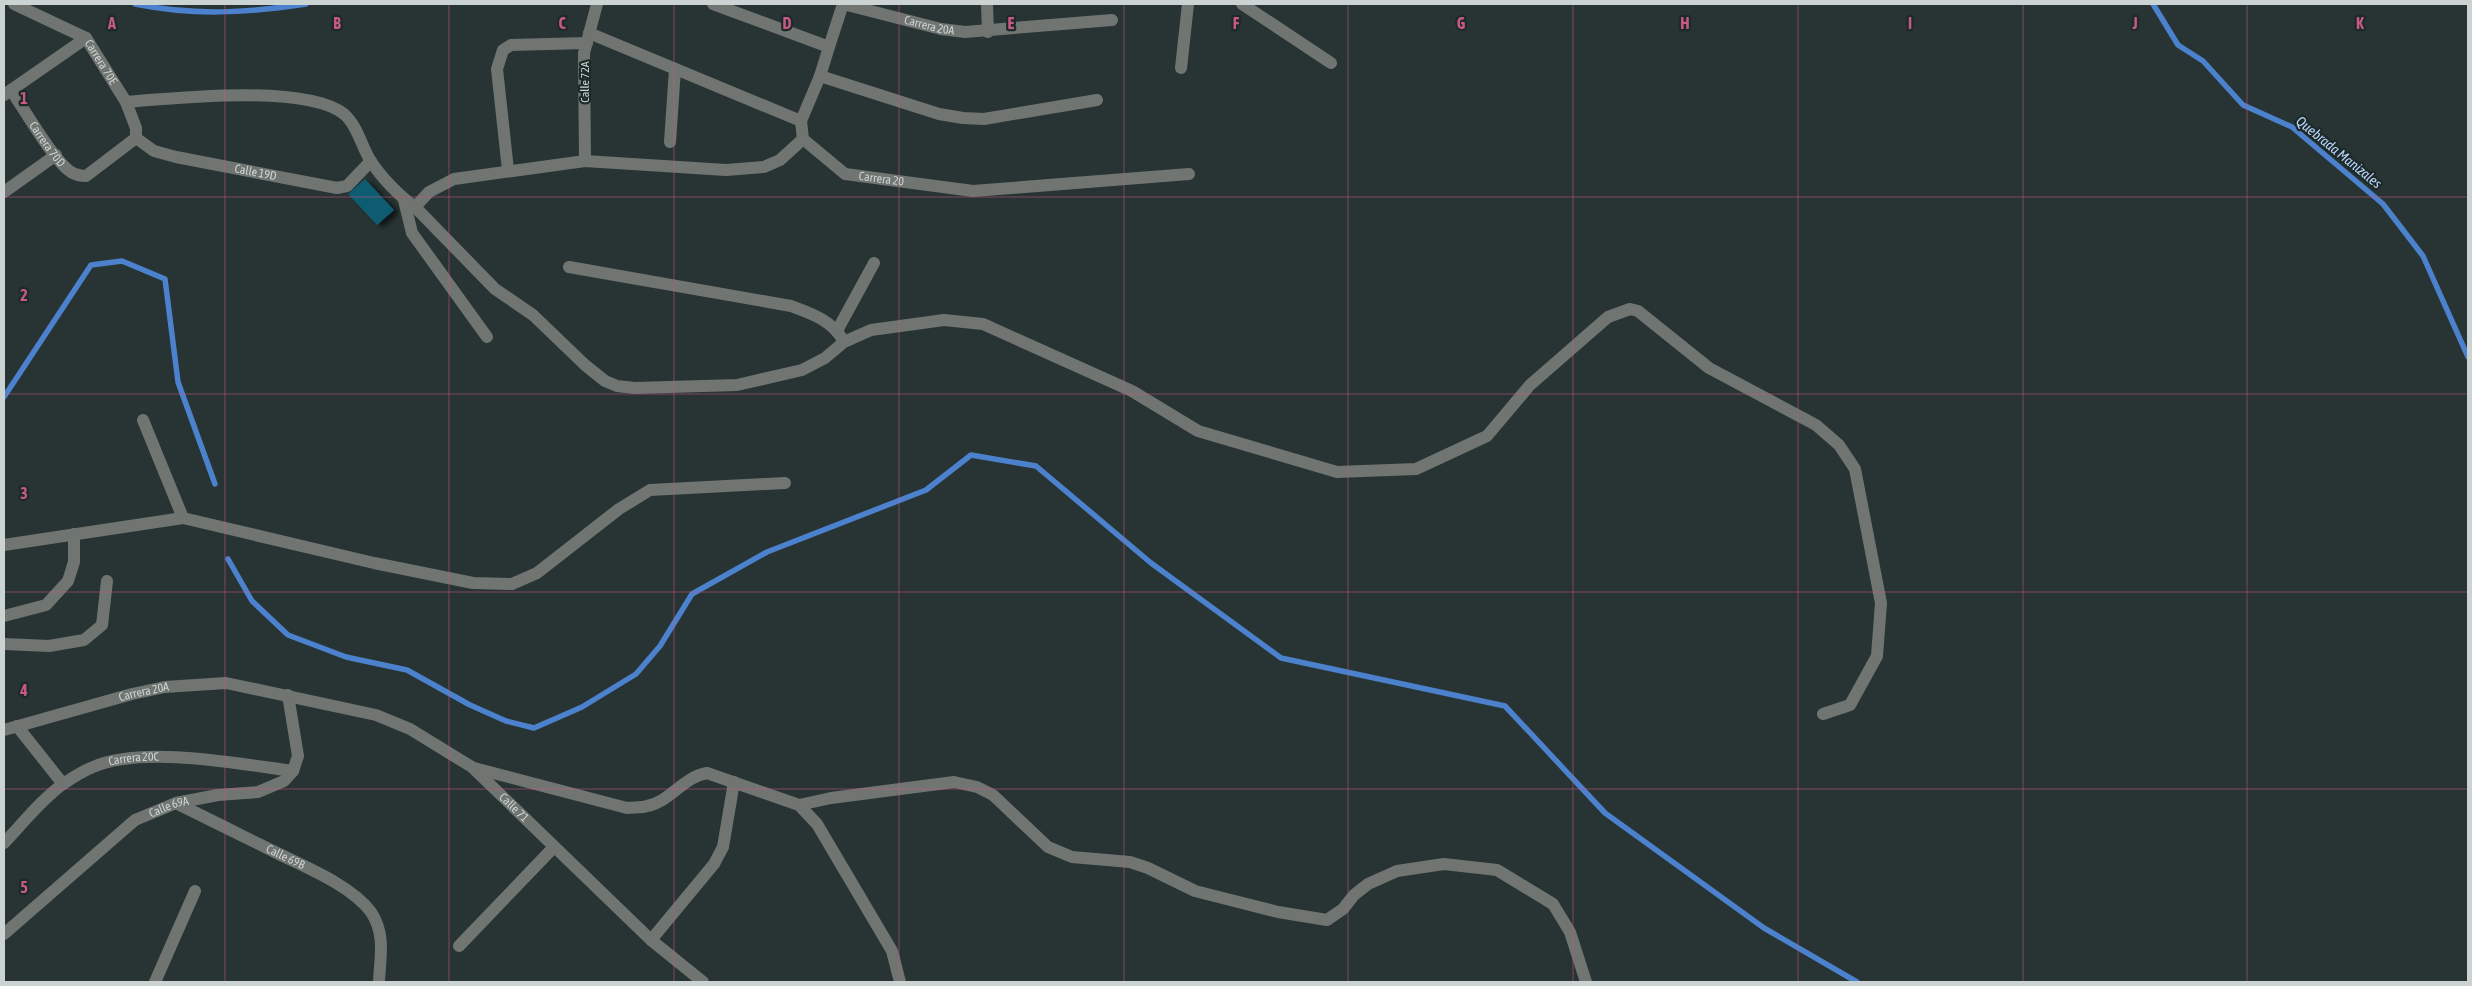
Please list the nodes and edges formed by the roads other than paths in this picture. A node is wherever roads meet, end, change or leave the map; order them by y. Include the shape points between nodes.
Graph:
1 (14, 4) edge
2 (597, 4) edge
3 (713, 4) edge
4 (843, 4) edge
5 (987, 4) edge
6 (1188, 4) edge
7 (1242, 4) edge
8 (1112, 20) dead end
9 (988, 32) junction
10 (86, 38) junction
11 (588, 38) junction
12 (829, 47) junction
13 (1331, 62) dead end
14 (1181, 68) dead end
15 (675, 69) junction
16 (820, 76) junction
17 (8, 92) edge
18 (1097, 100) dead end
19 (126, 102) junction
20 (801, 121) junction
21 (136, 138) junction
22 (803, 139) junction
23 (670, 142) dead end
24 (56, 155) junction
25 (371, 161) junction
26 (585, 161) junction
27 (508, 170) junction
28 (1189, 174) dead end
29 (4, 192) edge
30 (409, 204) junction
31 (874, 263) dead end
32 (568, 266) dead end
33 (838, 329) junction
34 (487, 337) dead end
35 (844, 342) junction
36 (143, 420) dead end
37 (785, 483) dead end
38 (183, 518) junction
39 (74, 534) junction
40 (4, 545) edge
41 (107, 581) dead end
42 (4, 616) edge
43 (4, 644) edge
44 (288, 695) junction
45 (1824, 714) dead end
46 (17, 726) junction
47 (4, 730) edge
48 (472, 768) junction
49 (294, 771) junction
50 (734, 782) junction
51 (63, 784) junction
52 (176, 803) junction
53 (799, 805) junction
54 (4, 843) edge
55 (554, 847) junction
56 (195, 891) dead end
57 (5, 929) edge
58 (651, 940) junction
59 (459, 946) dead end
60 (155, 982) edge
61 (379, 982) edge
62 (703, 982) edge
63 (900, 982) edge
64 (1586, 982) edge

1 - 10 street, Carrera 70E
2 - 11 street, Calle 72A
3 - 12 street
4 - 9 street, Carrera 20A via 941,29
4 - 12 street
5 - 9 street
6 - 14 street
7 - 13 street
8 - 9 street, Carrera 20A
10 - 17 street
10 - 19 street, Carrera 70E
11 - 15 street
11 - 26 street, Calle 72A via 584,53
11 - 27 street via 511,45 502,50 497,69
12 - 16 street
15 - 20 street
15 - 23 street
16 - 18 street via 938,114 963,118 984,119
16 - 20 street
17 - 24 street, Carrera 70D
19 - 21 street, Carrera 70E via 136,128
19 - 25 street via 228,94 320,104 345,115
20 - 22 street
21 - 24 street, Carrera 70D via 86,176 76,176
21 - 25 street, Calle 19D via 154,150 176,157 337,188 347,186
22 - 26 street via 780,160 764,167 726,170
22 - 28 street, Carrera 20 via 845,174 973,191
24 - 29 street
25 - 30 street
26 - 27 street
27 - 30 street via 454,178
30 - 34 street via 412,233
30 - 35 street via 495,289 533,315 585,365 616,386 737,385 802,370 825,358
31 - 33 street
32 - 33 street via 791,306 809,312
33 - 35 street
35 - 45 street via 871,330 944,320 983,324 1132,391 1198,431 1337,472 1416,469 1487,436 1530,386 1608,317 1630,309 1638,311 1709,368 1816,425 1839,445 1855,469 1881,603 1877,656 1850,705
36 - 38 street
37 - 38 street via 650,490 619,509 536,573 512,584 473,583 374,564
38 - 39 street
39 - 40 street
39 - 42 street via 74,562 68,581 46,605
41 - 43 street via 102,624 84,640 48,646
44 - 46 street, Carrera 20A via 226,683 165,687
44 - 48 street, Calle 71 via 376,715 410,729
44 - 49 street via 298,756
46 - 47 street, Carrera 20A
46 - 51 street
48 - 50 street via 627,808 648,806 694,775 707,773
48 - 55 street, Calle 71
49 - 51 street, Carrera 20C via 148,758 94,766
49 - 52 street, Calle 69A via 284,781 258,792
50 - 53 street
50 - 58 street via 723,847 714,864
51 - 54 street, Carrera 20C
52 - 57 street, Calle 69A via 135,820
52 - 61 street, Calle 69B via 354,895 371,913 383,944
53 - 63 street via 817,824 892,951
53 - 64 street via 954,782 977,787 993,795 1048,847 1072,857 1130,862 1195,891 1278,912 1327,920 1368,884 1397,871 1444,864 1497,870 1553,904 1570,932
55 - 58 street, Calle 71
55 - 59 street
56 - 60 street
58 - 62 street, Calle 71

